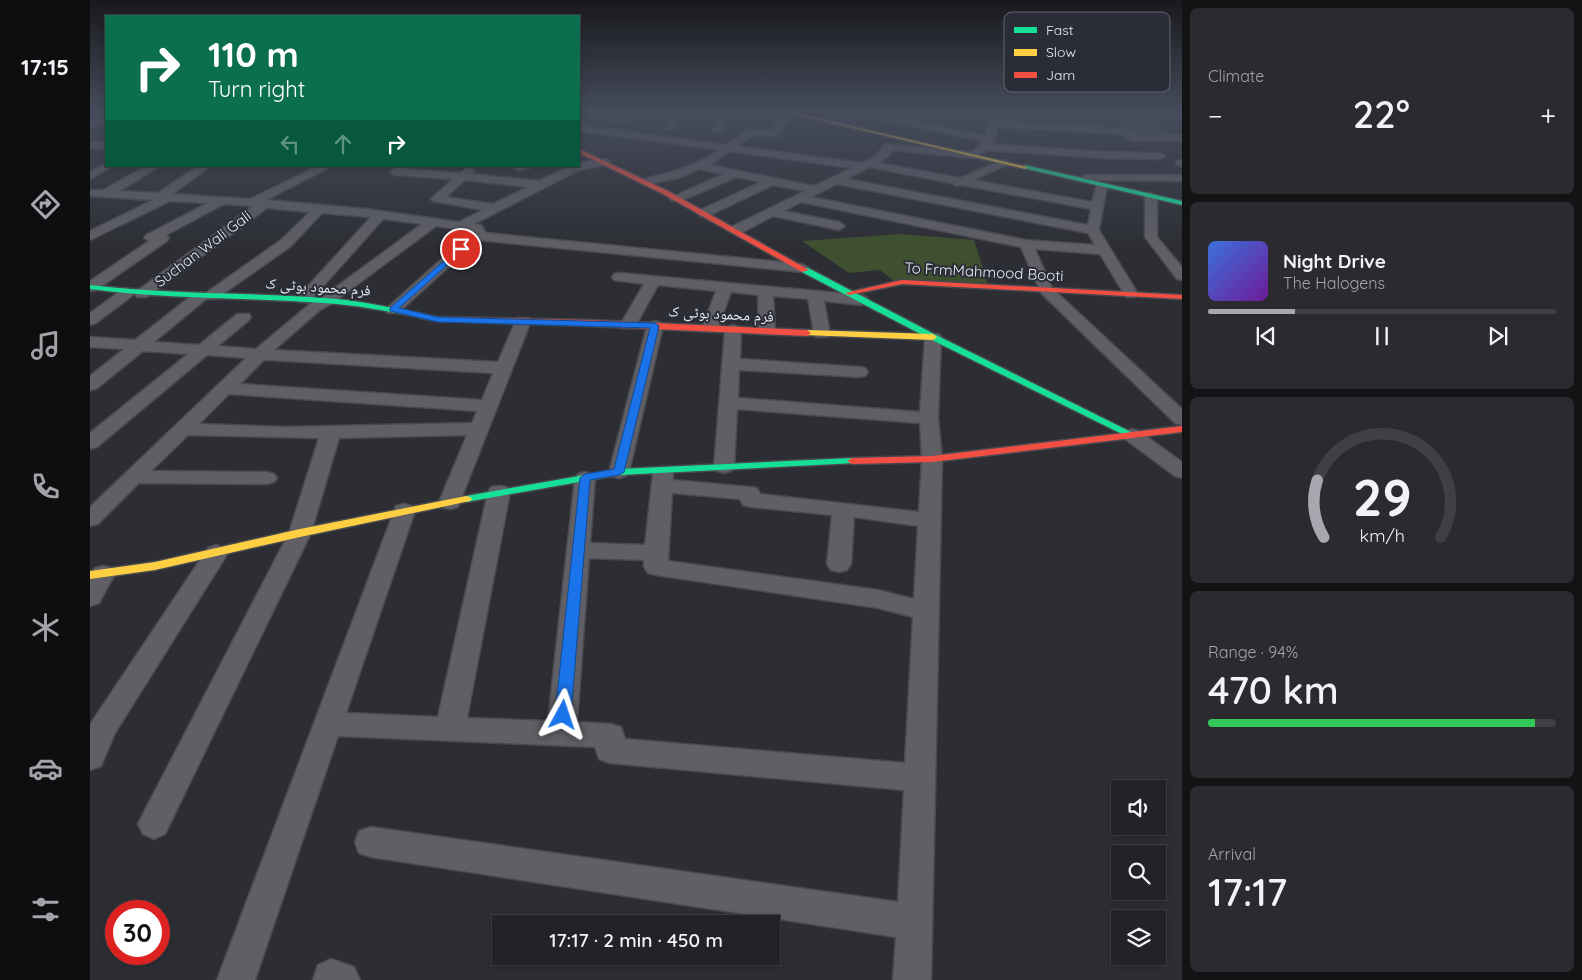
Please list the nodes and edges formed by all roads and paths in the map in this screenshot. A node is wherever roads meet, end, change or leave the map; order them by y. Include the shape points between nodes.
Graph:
1 (592, 157) edge
2 (605, 157) edge
3 (715, 157) edge
4 (798, 157) joint
5 (813, 157) edge
6 (844, 157) edge
7 (882, 157) edge
8 (977, 157) edge
9 (810, 159) junction
10 (600, 160) junction
11 (1078, 160) dead end
12 (835, 162) junction
13 (1003, 163) junction
14 (865, 165) junction
15 (580, 166) edge
16 (699, 166) junction
17 (106, 167) edge
18 (153, 167) edge
19 (205, 167) edge
20 (325, 167) edge
21 (403, 167) edge
22 (444, 167) edge
23 (472, 167) edge
24 (576, 167) edge
25 (436, 174) junction
26 (734, 174) junction
27 (822, 174) dead end
28 (774, 175) junction
29 (90, 176) edge
30 (462, 176) junction
31 (1182, 178) edge
32 (838, 179) junction
33 (959, 181) junction
34 (644, 182) junction
35 (1098, 182) junction
36 (540, 185) junction
37 (815, 190) junction
38 (90, 193) edge
39 (112, 193) junction
40 (166, 196) junction
41 (1150, 196) junction
42 (799, 198) junction
43 (676, 199) junction
44 (222, 200) junction
45 (935, 200) junction
46 (1182, 203) edge
47 (256, 204) junction
48 (90, 206) edge
49 (1098, 207) junction
50 (494, 208) junction
51 (319, 209) junction
52 (771, 212) junction
53 (704, 214) junction
54 (380, 215) junction
55 (910, 220) junction
56 (435, 221) junction
57 (462, 225) junction
58 (839, 226) dead end
59 (900, 229) dead end
60 (736, 230) junction
61 (1093, 230) junction
62 (90, 236) edge
63 (475, 236) junction
64 (1026, 244) junction
65 (1104, 250) junction
66 (802, 268) junction
67 (1182, 276) edge
68 (619, 277) dead end
69 (653, 280) junction
70 (90, 287) edge
71 (725, 287) junction
72 (1046, 290) junction
73 (764, 291) junction
74 (127, 293) junction
75 (142, 294) junction
76 (1130, 294) junction
77 (205, 296) junction
78 (815, 296) junction
79 (855, 296) junction
80 (1182, 297) edge
81 (304, 299) junction
82 (326, 301) junction
83 (393, 310) junction
84 (243, 317) dead end
85 (90, 320) edge
86 (523, 321) junction
87 (628, 324) junction
88 (655, 326) junction
89 (710, 328) junction
90 (732, 330) junction
91 (767, 331) junction
92 (822, 334) junction
93 (933, 337) junction
94 (90, 342) edge
95 (139, 345) junction
96 (202, 350) junction
97 (260, 354) junction
98 (730, 364) junction
99 (504, 368) junction
100 (859, 372) dead end
101 (90, 385) edge
102 (225, 388) junction
103 (728, 403) junction
104 (489, 406) junction
105 (929, 418) junction
106 (1182, 419) edge
107 (1182, 428) edge
108 (183, 429) junction
109 (479, 429) junction
110 (331, 432) junction
111 (1132, 435) junction
112 (90, 443) edge
113 (932, 459) junction
114 (724, 467) junction
115 (619, 472) junction
116 (1182, 472) edge
117 (133, 477) junction
118 (663, 477) junction
119 (267, 478) dead end
120 (585, 478) junction
121 (498, 492) junction
122 (450, 502) junction
123 (844, 509) junction
124 (404, 511) junction
125 (90, 519) edge
126 (928, 520) junction
127 (300, 533) junction
128 (579, 550) junction
129 (656, 552) junction
130 (216, 553) junction
131 (839, 564) dead end
132 (96, 574) edge
133 (90, 597) edge
134 (927, 611) junction
135 (328, 724) junction
136 (450, 729) junction
137 (561, 734) junction
138 (90, 757) edge
139 (920, 778) junction
140 (154, 824) dead end
141 (372, 842) dead end
142 (914, 922) junction
143 (236, 980) edge
144 (912, 980) edge

1 - 10 street
2 - 10 street
3 - 16 street
4 - 9 street
4 - 28 street
5 - 9 street
6 - 12 street
7 - 14 street
8 - 13 street
9 - 12 street
10 - 15 street
10 - 34 street
11 - 35 street
12 - 14 street
13 - 33 street
13 - 35 street via 1065,178
14 - 32 street
14 - 33 street
16 - 26 street
16 - 34 street via 674,176
17 - 29 street
18 - 39 street
19 - 40 street
20 - 47 street, Suchan Wali Gali
21 - 25 street via 396,172
22 - 25 street
23 - 30 street
24 - 36 street
25 - 30 street
26 - 28 street
26 - 43 street
27 - 32 street
28 - 37 street
28 - 53 street
30 - 36 street
30 - 50 street via 437,199
31 - 35 street
32 - 37 street
32 - 45 street
33 - 45 street
33 - 49 street
34 - 43 street
35 - 41 street
35 - 49 street
36 - 50 street
37 - 42 street
38 - 39 street
39 - 40 street
39 - 48 street
40 - 44 street
40 - 62 street
41 - 46 street
41 - 67 street via 1151,238
42 - 52 street
42 - 55 street
43 - 53 street
44 - 47 street
44 - 70 street via 151,238 162,238
45 - 55 street
45 - 61 street
47 - 51 street
47 - 75 street, Suchan Wali Gali
49 - 61 street
50 - 57 street
51 - 54 street
51 - 77 street via 286,243
52 - 58 street
52 - 60 street
53 - 60 street
54 - 56 street
54 - 81 street
55 - 59 street
55 - 64 street
56 - 57 street
56 - 82 street
57 - 63 street via 477,228 480,232
60 - 66 street
61 - 65 street
63 - 66 street
63 - 83 street
64 - 65 street
64 - 72 street
65 - 76 street
66 - 79 street
68 - 69 street
69 - 71 street
69 - 87 street
70 - 74 street, فرم محمود بوٹی ک
71 - 73 street
71 - 89 street
72 - 76 street, To FrmMahmood Booti
72 - 79 street, To FrmMahmood Booti via 902,282
72 - 106 street
73 - 78 street
73 - 91 street
74 - 75 street, فرم محمود بوٹی ک
74 - 85 street
75 - 77 street, فرم محمود بوٹی ک
76 - 80 street, To FrmMahmood Booti
77 - 81 street, فرم محمود بوٹی ک
77 - 95 street
78 - 79 street
78 - 92 street
79 - 93 street
81 - 82 street, فرم محمود بوٹی ک
82 - 83 street, فرم محمود بوٹی ک
82 - 97 street
83 - 86 street, فرم محمود بوٹی ک via 438,319
84 - 96 street
86 - 87 street, فرم محمود بوٹی ک
86 - 99 street
87 - 88 street, فرم محمود بوٹی ک
88 - 89 street, فرم محمود بوٹی ک
88 - 115 street
89 - 90 street, فرم محمود بوٹی ک
90 - 91 street, فرم محمود بوٹی ک
90 - 98 street
91 - 92 street, فرم محمود بوٹی ک
92 - 93 street, فرم محمود بوٹی ک
93 - 105 street
93 - 111 street
94 - 95 street
95 - 96 street
95 - 101 street
96 - 97 street
96 - 112 street
97 - 99 street
97 - 102 street
98 - 100 street
98 - 103 street
99 - 104 street
102 - 104 street
102 - 108 street
103 - 105 street
103 - 114 street
104 - 109 street
105 - 113 street
107 - 111 street
108 - 110 street
108 - 117 street
109 - 110 street
109 - 122 street
110 - 127 street
111 - 113 street
111 - 116 street
113 - 114 street
113 - 126 street
114 - 118 street
115 - 118 street
115 - 120 street
117 - 119 street
117 - 125 street
118 - 123 street via 750,494 751,500
118 - 129 street
120 - 121 street
120 - 128 street
121 - 122 street
121 - 136 street
122 - 124 street
123 - 126 street
123 - 131 street
124 - 127 street
124 - 135 street
126 - 134 street
127 - 130 street
127 - 140 street
128 - 129 street
128 - 137 street
129 - 134 street via 656,567 878,599
130 - 132 street
130 - 138 street via 103,728
132 - 133 street
134 - 139 street
135 - 136 street
135 - 143 street
136 - 137 street
137 - 139 street via 610,736 610,750
139 - 142 street
141 - 142 street
142 - 144 street

